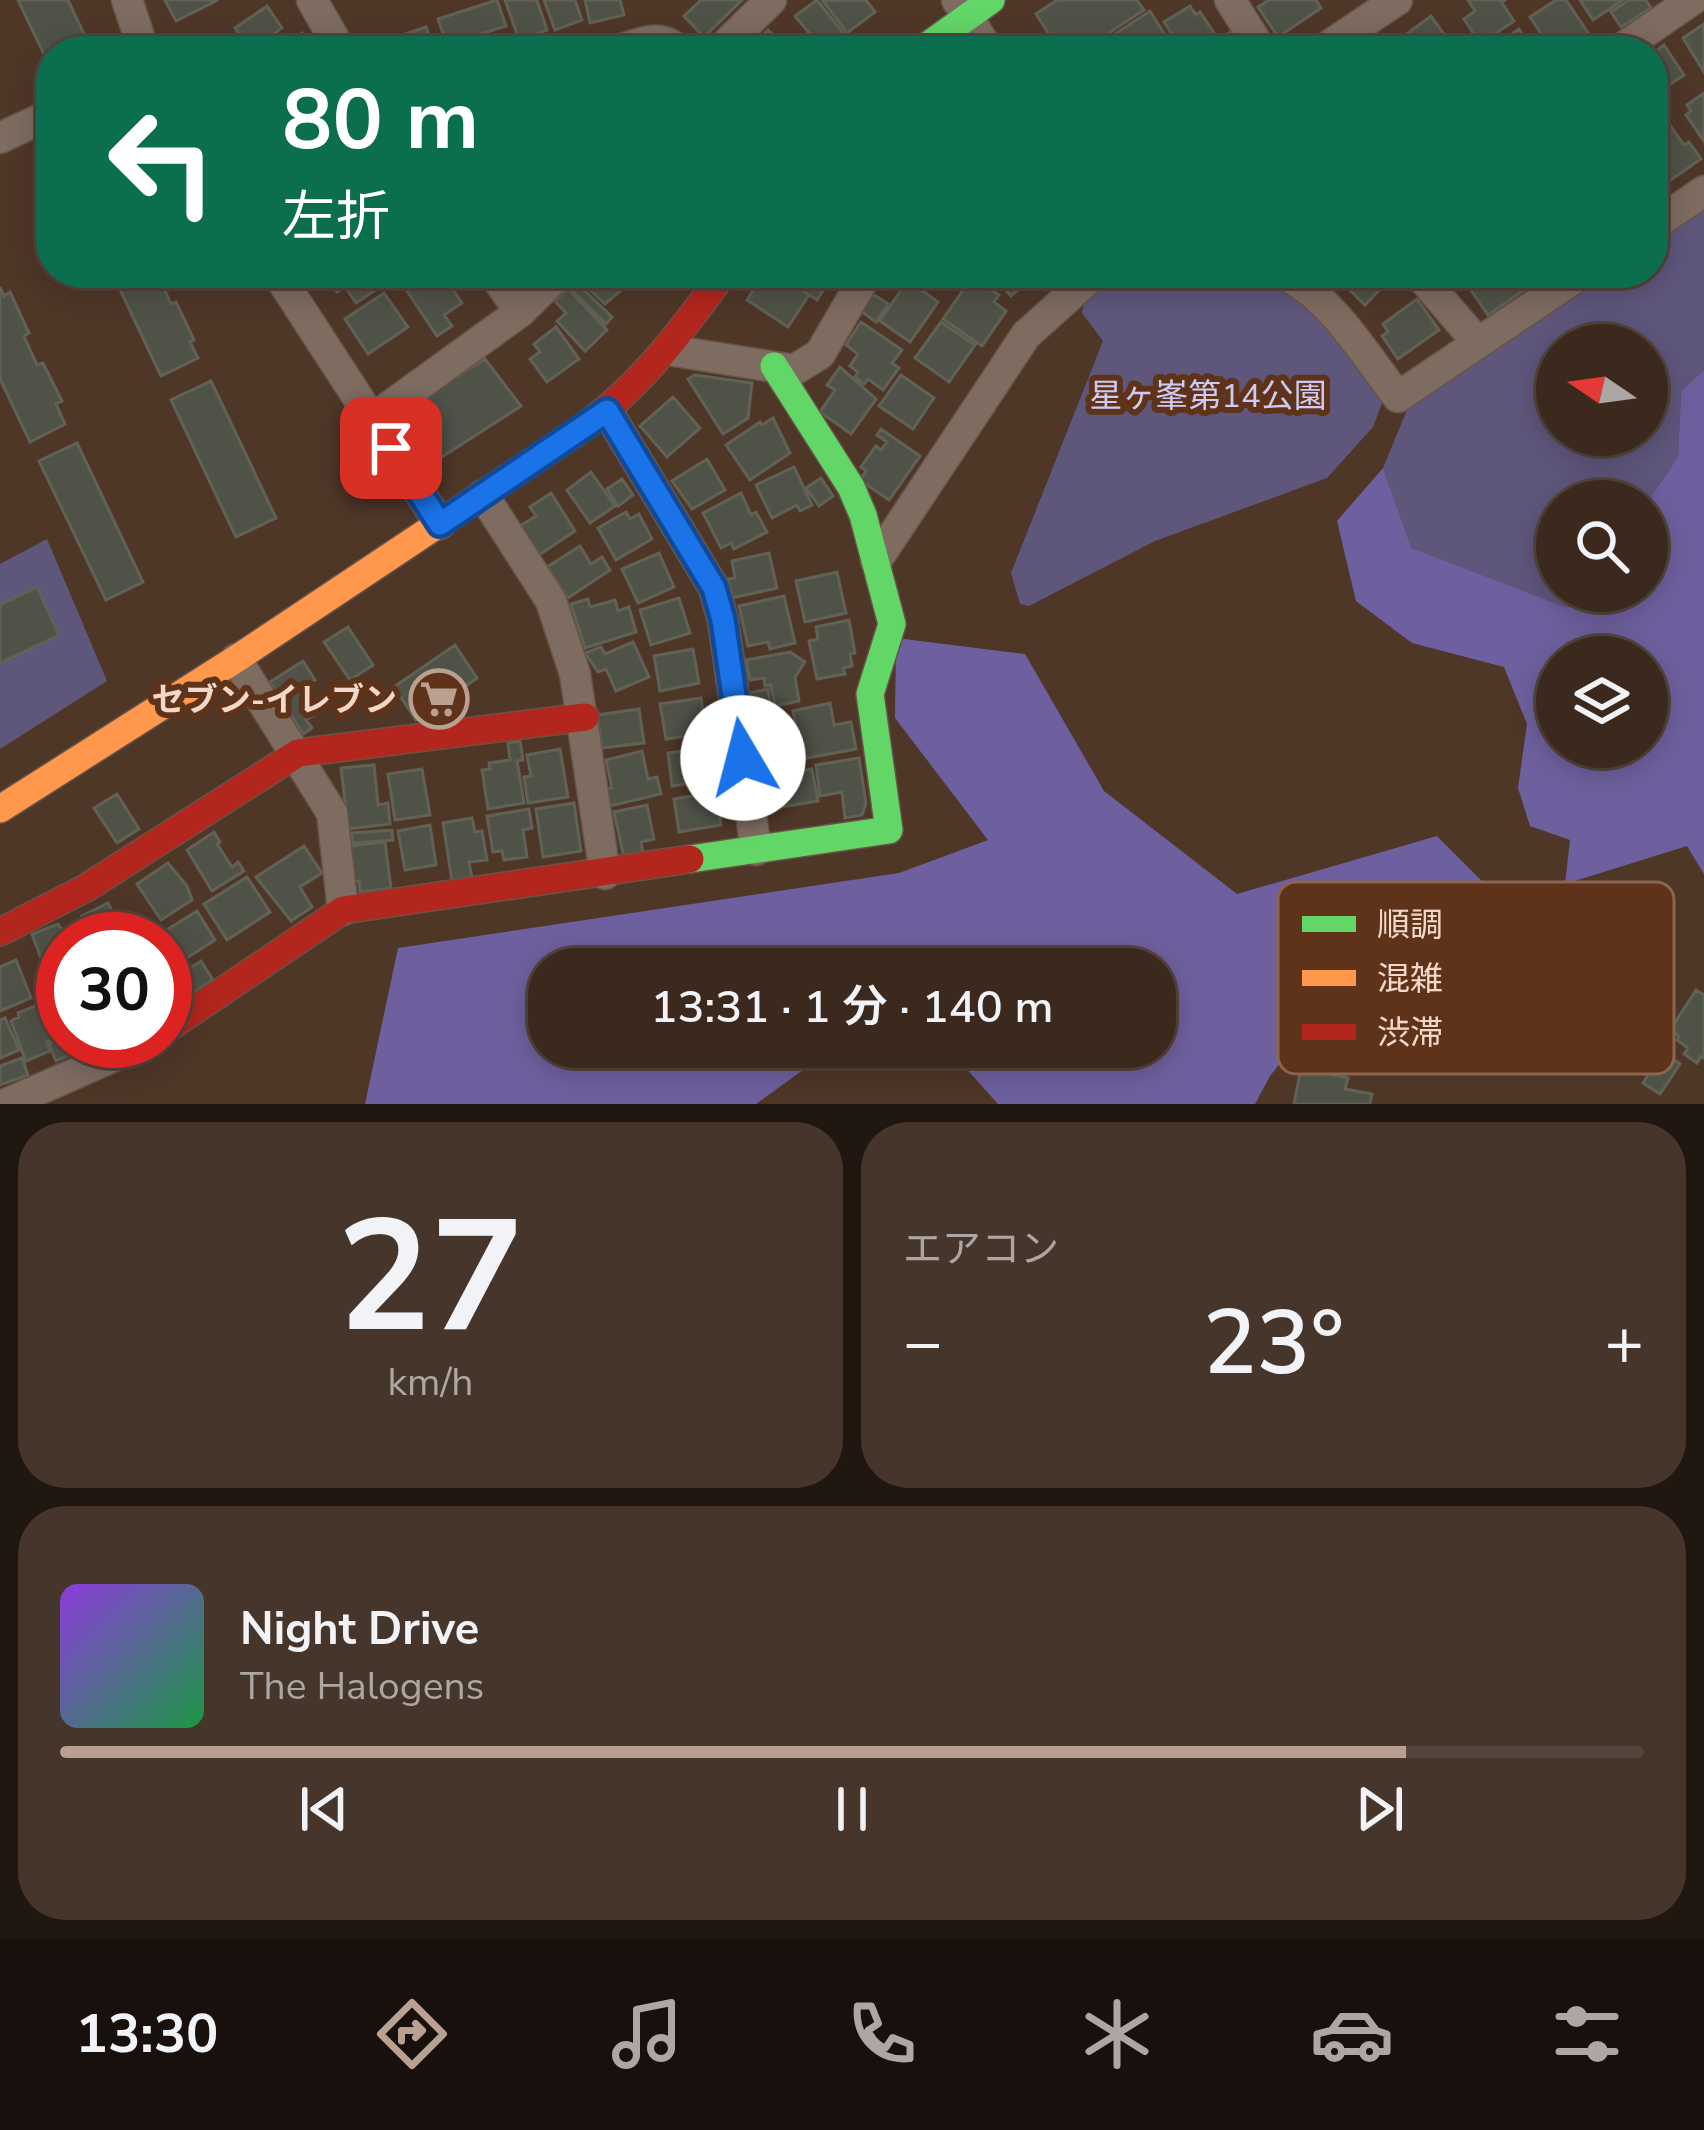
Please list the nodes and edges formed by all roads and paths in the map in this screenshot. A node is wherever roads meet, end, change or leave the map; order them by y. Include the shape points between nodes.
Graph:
1 (127, 0) edge
2 (313, 0) edge
3 (771, 0) edge
4 (1230, 0) edge
5 (1397, 0) edge
6 (1692, 0) edge
7 (972, 5) edge
8 (139, 36) edge
9 (333, 36) edge
10 (734, 36) edge
11 (937, 36) edge
12 (983, 36) edge
13 (1253, 36) edge
14 (1343, 36) edge
15 (1640, 36) edge
16 (36, 121) edge
17 (0, 138) edge
18 (1704, 191) edge
19 (1668, 216) edge
20 (287, 288) edge
21 (503, 288) edge
22 (545, 288) edge
23 (713, 288) edge
24 (859, 288) edge
25 (1078, 288) edge
26 (1307, 288) edge
27 (1431, 288) edge
28 (1560, 288) edge
29 (520, 312) junction
30 (1478, 343) junction
31 (668, 350) junction
32 (774, 366) junction
33 (607, 411) junction
34 (372, 419) junction
35 (483, 495) junction
36 (440, 524) junction
37 (876, 561) junction
38 (236, 659) junction
39 (584, 717) junction
40 (298, 753) junction
41 (0, 809) edge
42 (756, 850) junction
43 (604, 874) junction
44 (343, 910) junction
45 (0, 932) edge
46 (192, 1012) edge
47 (88, 1068) edge
48 (6, 1104) edge

1 - 8 street
2 - 9 street
3 - 10 street
4 - 13 street
5 - 14 street
6 - 15 street
7 - 11 street
7 - 12 street
16 - 17 street
18 - 19 street
20 - 34 street
21 - 29 street
22 - 29 street
23 - 31 street
24 - 32 street via 820,354 794,370
25 - 37 street via 1026,335
26 - 30 street via 1398,397
27 - 30 street
28 - 30 street
29 - 34 street
31 - 32 street
31 - 33 street
32 - 37 street via 851,488
33 - 35 street
33 - 42 street via 714,588
34 - 36 street
35 - 36 street
35 - 39 street via 551,601
36 - 38 street
37 - 42 street via 892,624 870,694 889,830
38 - 40 street
38 - 41 street
39 - 40 street
39 - 43 street
40 - 44 street via 332,813
40 - 45 street via 86,889
42 - 43 street
43 - 44 street
44 - 46 street
47 - 48 street

